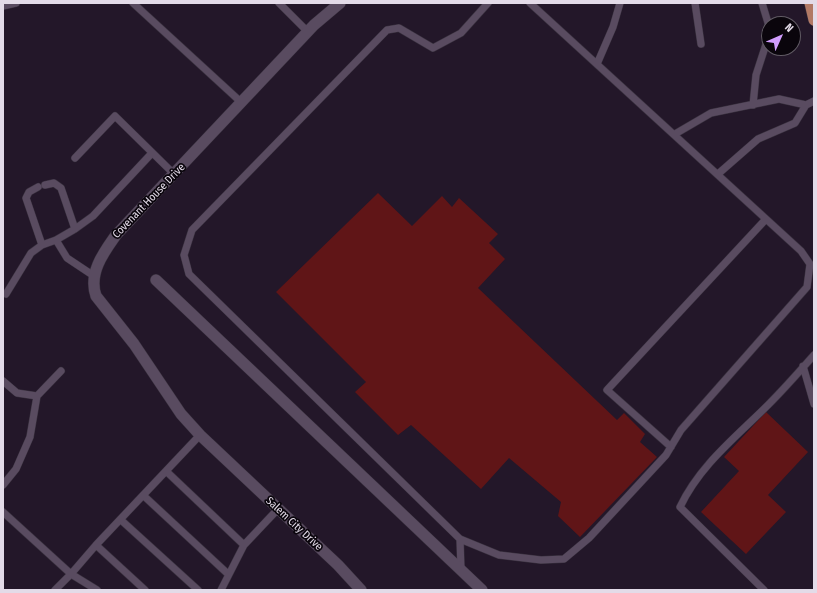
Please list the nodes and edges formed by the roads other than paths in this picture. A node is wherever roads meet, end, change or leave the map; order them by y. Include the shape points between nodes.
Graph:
1 (16, 3) edge
2 (133, 3) edge
3 (279, 3) edge
4 (340, 3) edge
5 (488, 3) edge
6 (530, 3) edge
7 (620, 3) edge
8 (695, 3) edge
9 (762, 3) edge
10 (810, 3) edge
11 (3, 6) edge
12 (766, 16) edge
13 (814, 20) edge
14 (308, 32) junction
15 (701, 44) dead end
16 (762, 56) edge
17 (597, 64) junction
18 (814, 101) edge
19 (242, 103) junction
20 (753, 105) junction
21 (806, 105) junction
22 (675, 134) junction
23 (152, 153) junction
24 (75, 158) dead end
25 (175, 174) junction
26 (718, 174) junction
27 (46, 185) dead end
28 (38, 187) dead end
29 (766, 219) junction
30 (76, 229) junction
31 (56, 240) junction
32 (42, 245) junction
33 (94, 276) junction
34 (156, 280) dead end
35 (6, 294) dead end
36 (814, 355) edge
37 (804, 366) junction
38 (61, 371) dead end
39 (3, 381) edge
40 (36, 396) junction
41 (814, 404) edge
42 (200, 435) junction
43 (670, 447) junction
44 (225, 459) joint
45 (166, 471) junction
46 (3, 485) edge
47 (144, 496) junction
48 (278, 509) junction
49 (3, 512) edge
50 (121, 520) junction
51 (460, 539) junction
52 (96, 545) junction
53 (244, 545) junction
54 (461, 570) junction
55 (71, 574) junction
56 (228, 574) junction
57 (55, 590) edge
58 (97, 590) edge
59 (145, 590) edge
60 (198, 590) edge
61 (221, 590) edge
62 (361, 590) edge
63 (482, 590) edge
64 (764, 590) edge

1 - 11 lane
2 - 19 lane
3 - 14 lane
4 - 14 street, Covenant House Drive
5 - 51 lane via 461,33 433,48 399,28 387,30 192,230 184,255 189,274
6 - 17 lane
7 - 17 lane
8 - 15 lane
9 - 12 lane
10 - 13 main road
14 - 19 street, Covenant House Drive
16 - 20 lane via 756,75
17 - 22 lane
18 - 21 lane
19 - 25 street, Covenant House Drive
20 - 21 lane via 779,99
20 - 22 lane via 711,113
21 - 26 lane via 795,122 758,139
22 - 26 lane
23 - 24 lane via 115,116
23 - 25 lane
23 - 30 lane via 93,216
25 - 33 street, Covenant House Drive via 116,235 106,249
26 - 29 lane
27 - 30 lane via 54,183 61,188
28 - 32 lane via 29,192 26,198
29 - 43 lane via 801,251 810,264 807,287 681,430
29 - 43 lane via 607,390
30 - 31 lane
31 - 32 lane
31 - 33 lane via 67,258
32 - 35 lane via 30,253
33 - 42 street, Covenant House Drive via 96,296 134,344 181,414
34 - 54 street
36 - 37 lane
37 - 41 lane
37 - 64 lane via 719,452 689,489 680,507
38 - 40 lane
39 - 40 lane via 17,393
40 - 46 lane via 30,437 16,469
42 - 44 street, Covenant House Drive
42 - 45 lane
43 - 51 lane via 666,456 589,538 564,559 541,560 499,555
44 - 48 street, Salem City Drive
45 - 47 lane
45 - 53 lane
47 - 50 lane
47 - 56 lane
48 - 53 lane
48 - 62 street, Salem City Drive
49 - 55 lane
50 - 52 lane
50 - 60 lane
51 - 54 lane
52 - 55 lane
52 - 59 lane
53 - 56 lane
54 - 63 street
55 - 57 lane
55 - 58 lane
56 - 61 lane

